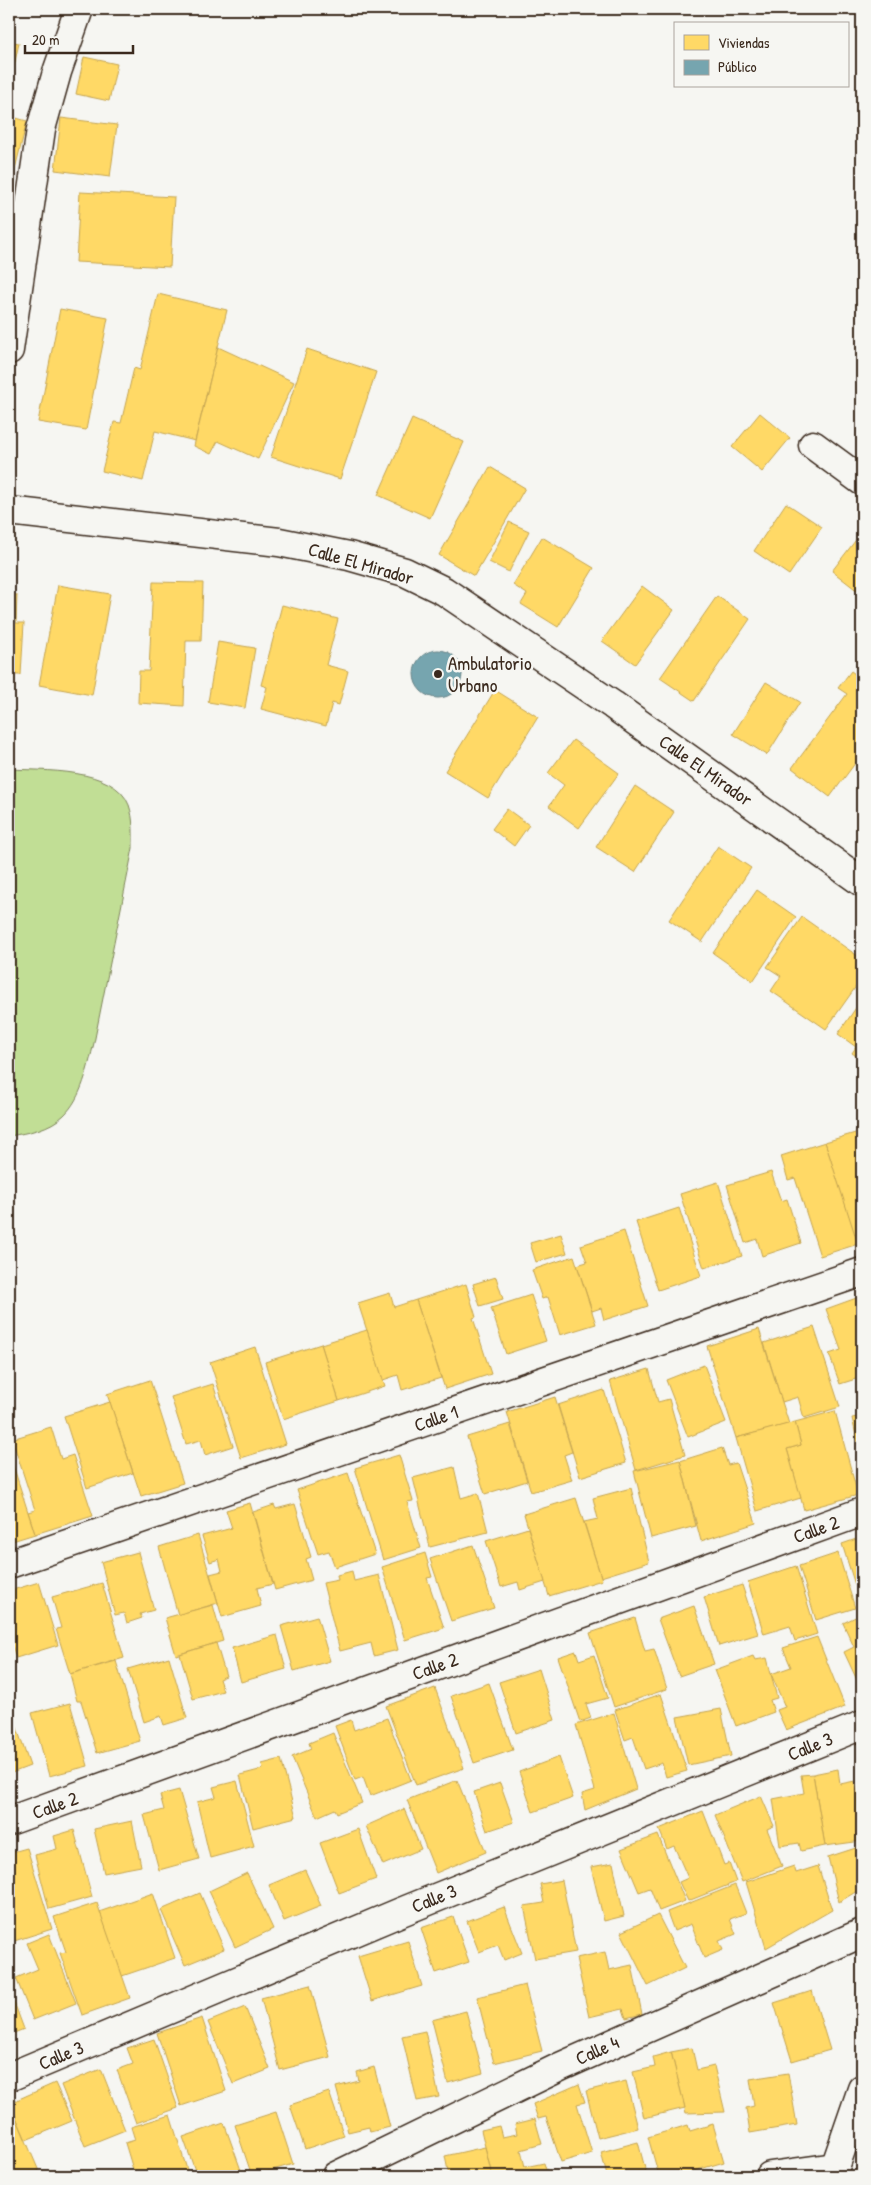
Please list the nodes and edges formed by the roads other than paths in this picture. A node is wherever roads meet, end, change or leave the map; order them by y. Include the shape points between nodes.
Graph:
1 (79, 9) edge
2 (9, 350) edge
3 (812, 445) dead end
4 (862, 480) edge
5 (9, 511) edge
6 (862, 882) edge
7 (862, 1272) edge
8 (862, 1512) edge
9 (9, 1564) edge
10 (862, 1725) edge
11 (9, 1821) edge
12 (862, 1933) edge
13 (9, 2076) edge
14 (862, 2089) edge
15 (833, 2171) edge
16 (336, 2176) edge
17 (770, 2176) edge

1 - 2 street via 41,130
3 - 4 street
5 - 6 street, Calle El Mirador via 279,542 350,556 405,572 444,590 605,699
7 - 9 street, Calle 1
8 - 11 street, Calle 2
10 - 13 street, Calle 3
12 - 16 street, Calle 4 via 562,2066
14 - 15 street
15 - 17 street

